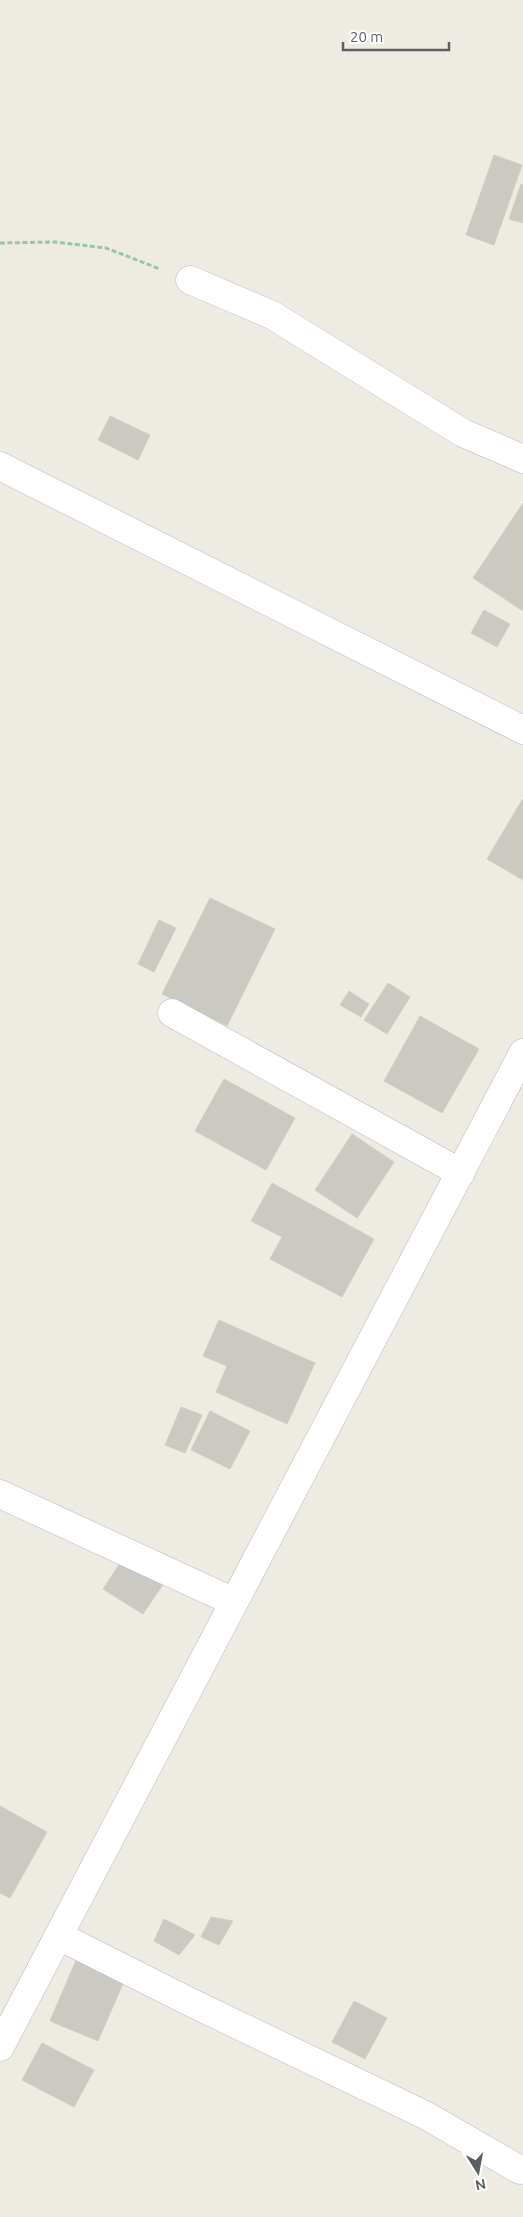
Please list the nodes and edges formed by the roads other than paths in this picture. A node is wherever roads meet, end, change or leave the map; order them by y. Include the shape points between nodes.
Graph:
1 (190, 280) road end
2 (523, 459) edge
3 (0, 466) edge
4 (523, 730) edge
5 (172, 1013) dead end
6 (523, 1053) edge
7 (460, 1173) junction
8 (0, 1494) edge
9 (234, 1602) junction
10 (58, 1936) junction
11 (0, 2047) edge
12 (520, 2170) dead end

1 - 2 street via 272,315 463,433
3 - 4 street
5 - 7 street
6 - 7 street
7 - 9 street
8 - 9 street
9 - 10 street
10 - 11 street
10 - 12 street via 427,2116

